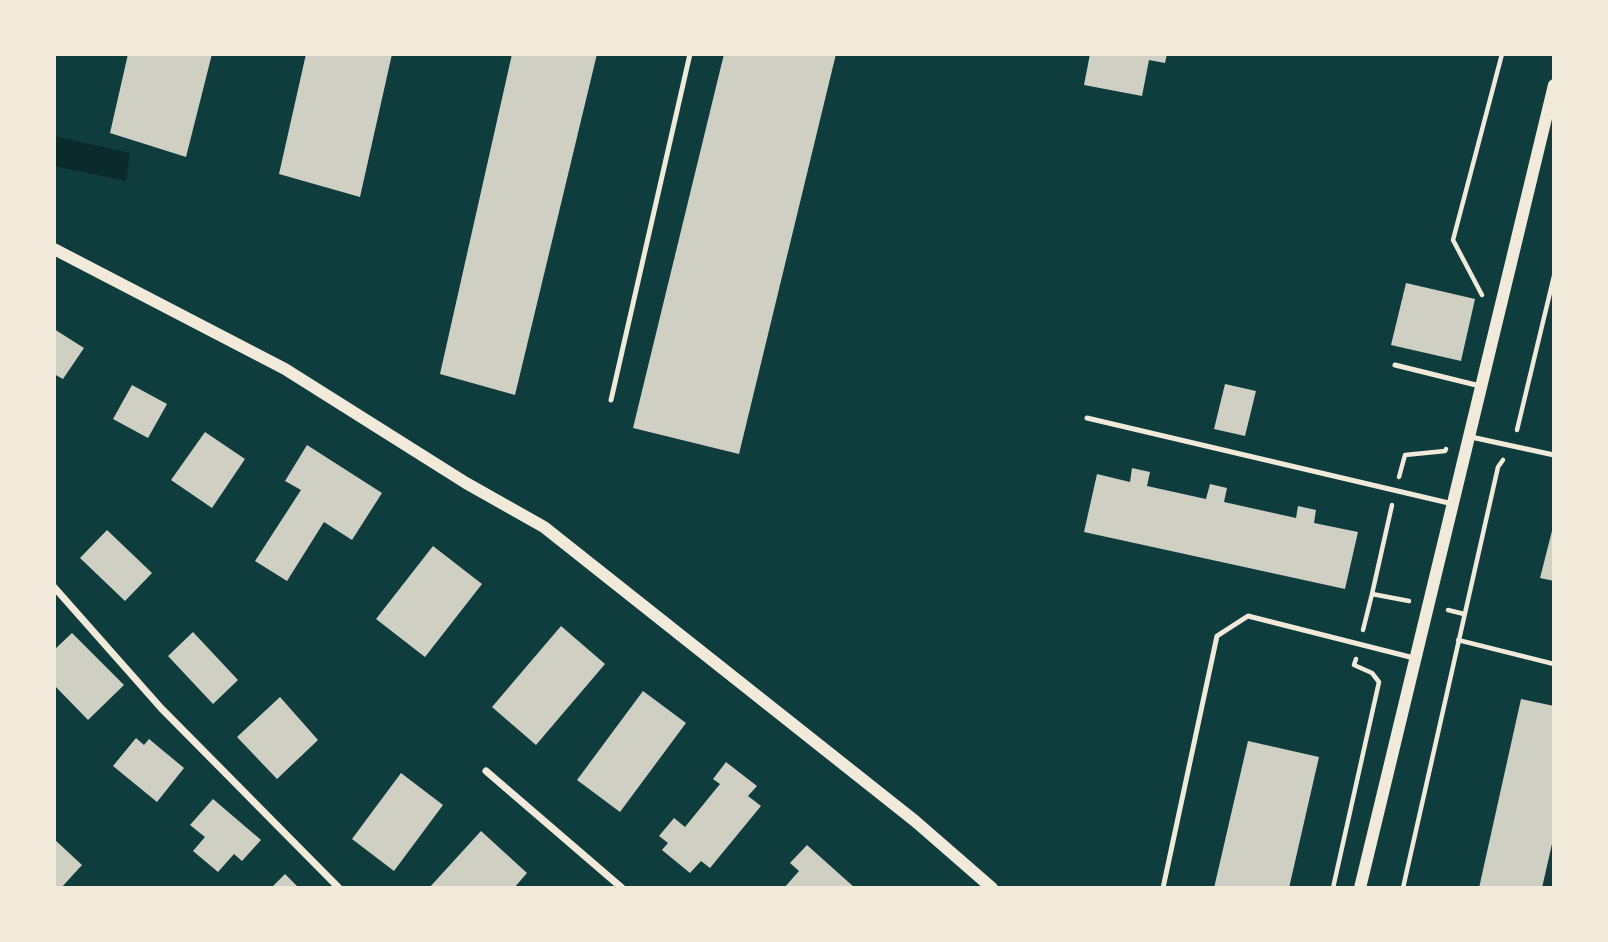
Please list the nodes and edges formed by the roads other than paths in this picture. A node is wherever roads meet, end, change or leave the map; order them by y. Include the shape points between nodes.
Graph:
1 (690, 54) edge
2 (1554, 85) edge
3 (54, 249) edge
4 (1395, 365) dead end
5 (1480, 386) junction
6 (611, 400) dead end
7 (1087, 418) dead end
8 (1468, 436) junction
9 (1554, 455) edge
10 (1454, 504) junction
11 (54, 587) edge
12 (1414, 658) junction
13 (486, 771) dead end
14 (339, 888) edge
15 (622, 888) edge
16 (992, 888) edge
17 (1163, 888) edge
18 (1360, 888) edge

1 - 6 lane
2 - 5 street
3 - 16 street via 285,369 544,527 905,813
4 - 5 lane
5 - 8 street
7 - 10 lane
8 - 9 lane
8 - 10 street
10 - 12 street
11 - 14 street via 160,708
12 - 17 lane via 1248,616 1217,636
12 - 18 street
13 - 15 street

